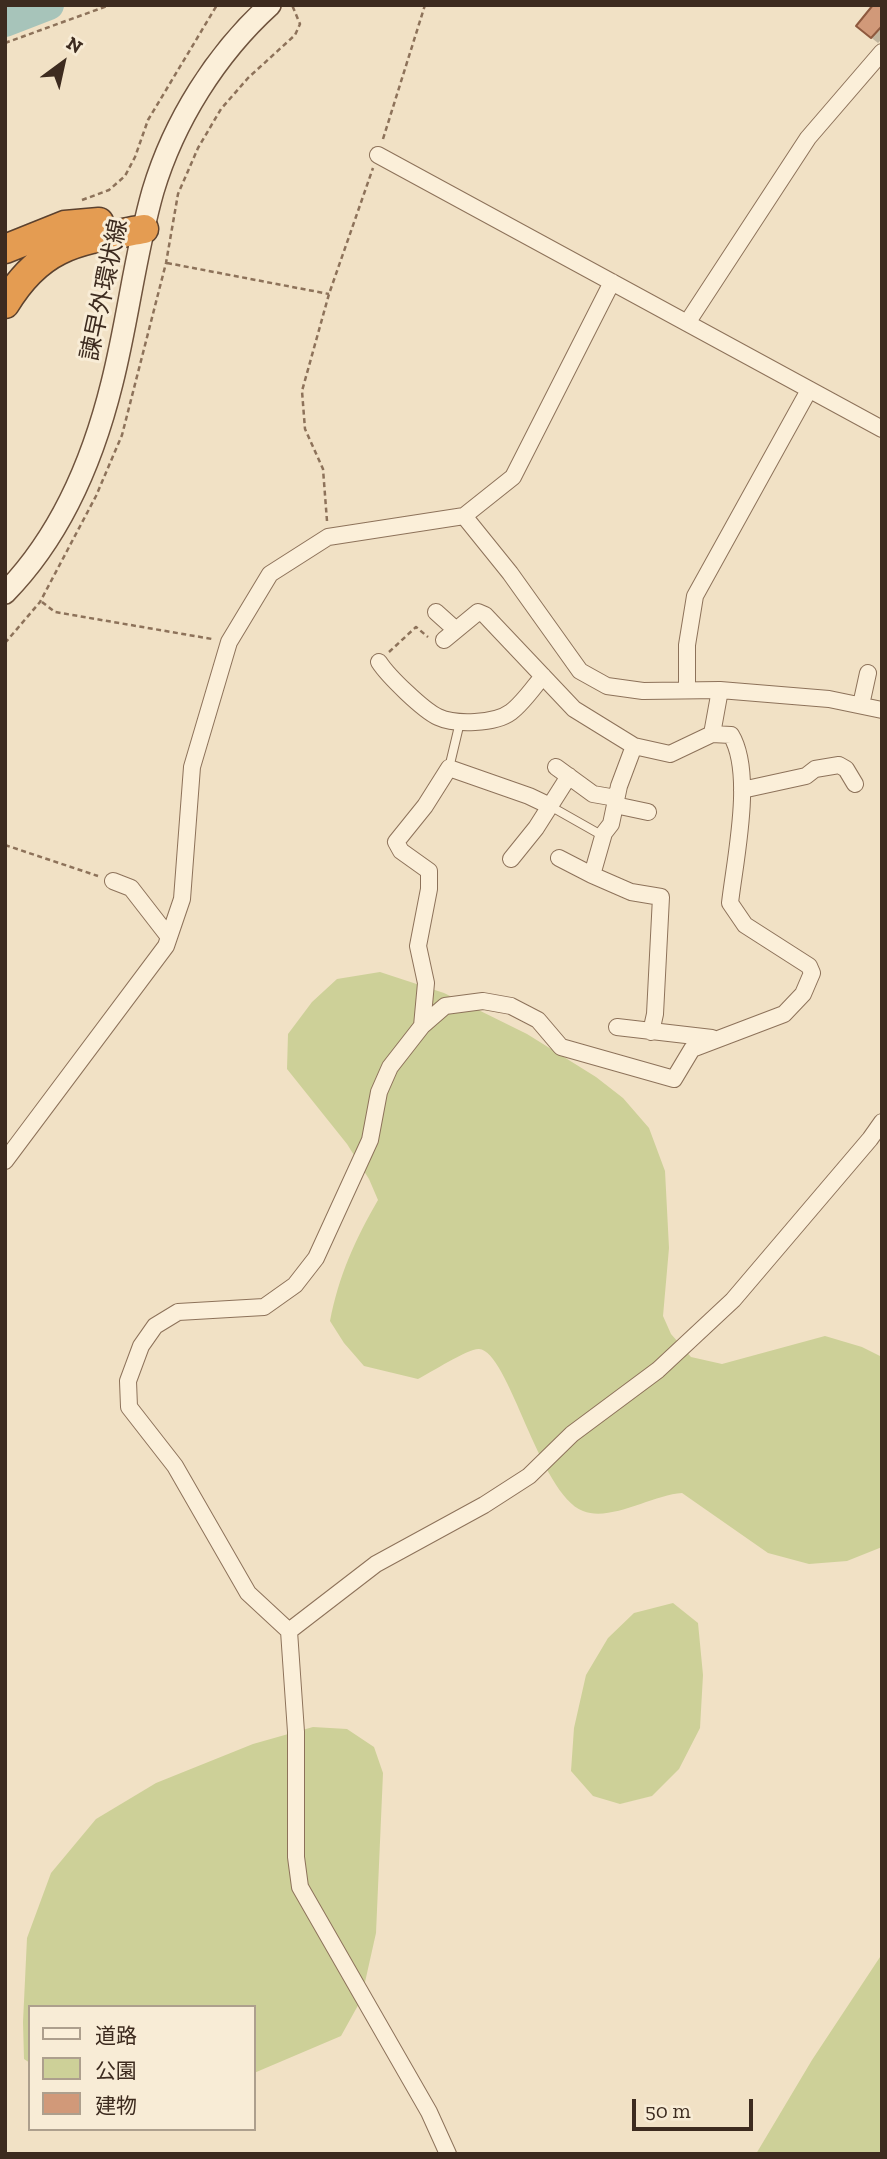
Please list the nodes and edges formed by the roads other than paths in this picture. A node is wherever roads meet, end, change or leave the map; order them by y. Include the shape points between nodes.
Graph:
1 (270, 5) edge
2 (882, 52) edge
3 (377, 155) dead end
4 (144, 229) junction
5 (5, 249) edge
6 (612, 282) junction
7 (5, 304) edge
8 (687, 323) junction
9 (809, 390) junction
10 (882, 429) edge
11 (464, 516) junction
12 (5, 593) edge
13 (436, 612) dead end
14 (379, 662) road end
15 (868, 673) dead end
16 (543, 676) junction
17 (687, 690) junction
18 (720, 690) junction
19 (861, 705) junction
20 (882, 710) edge
21 (460, 722) junction
22 (712, 734) junction
23 (634, 746) junction
24 (449, 768) junction
25 (855, 784) dead end
26 (742, 790) junction
27 (616, 802) junction
28 (550, 806) junction
29 (648, 812) dead end
30 (603, 836) junction
31 (559, 858) dead end
32 (511, 859) dead end
33 (592, 875) junction
34 (113, 881) road end
35 (169, 937) junction
36 (422, 1026) junction
37 (617, 1027) dead end
38 (651, 1032) junction
39 (718, 1039) junction
40 (882, 1122) edge
41 (5, 1161) edge
42 (289, 1631) junction
43 (448, 2154) edge

1 - 4 main road, 諫早外環状線 via 216,65 185,116 165,158
2 - 8 street via 808,138
3 - 6 street
4 - 5 highway via 109,222 76,224
4 - 7 highway via 58,249 26,275
4 - 12 main road, 諫早外環状線 via 113,382 90,457 59,522
6 - 8 street
6 - 11 street via 513,477
8 - 9 street
9 - 10 street
9 - 17 street via 695,596 687,645
11 - 17 street via 580,671 607,686
11 - 35 street via 328,537 270,574 229,642 192,767 182,899
13 - 16 street via 450,635 478,612 485,615
14 - 21 street via 435,716
15 - 19 street
16 - 21 street via 510,713 486,721
16 - 23 street via 574,709
17 - 18 street
18 - 19 street
18 - 22 street
19 - 20 street
21 - 24 lane
22 - 23 street via 670,754
22 - 26 street via 731,735 737,745
23 - 27 street
24 - 28 street
24 - 36 street via 396,842 429,871 418,946 426,983
25 - 26 street via 839,765
26 - 39 street via 730,903 745,925 809,966 812,973 803,994 784,1014
27 - 28 street via 593,794 563,772
27 - 29 street
27 - 30 street
28 - 30 lane
28 - 32 street
30 - 33 street
31 - 33 street
33 - 38 street via 631,892 661,897
34 - 35 street via 131,888
35 - 41 street
36 - 39 street via 445,1006 483,1001 511,1006 538,1020 561,1047 674,1079 692,1049
36 - 42 street via 390,1067 379,1093 370,1140 316,1258 295,1285 264,1307 178,1312 155,1326 141,1346 128,1381 129,1407 176,1466 248,1593
37 - 38 street
38 - 39 street
40 - 42 street via 733,1300 658,1370 572,1434 529,1476 376,1564
42 - 43 street via 300,1887 429,2112

